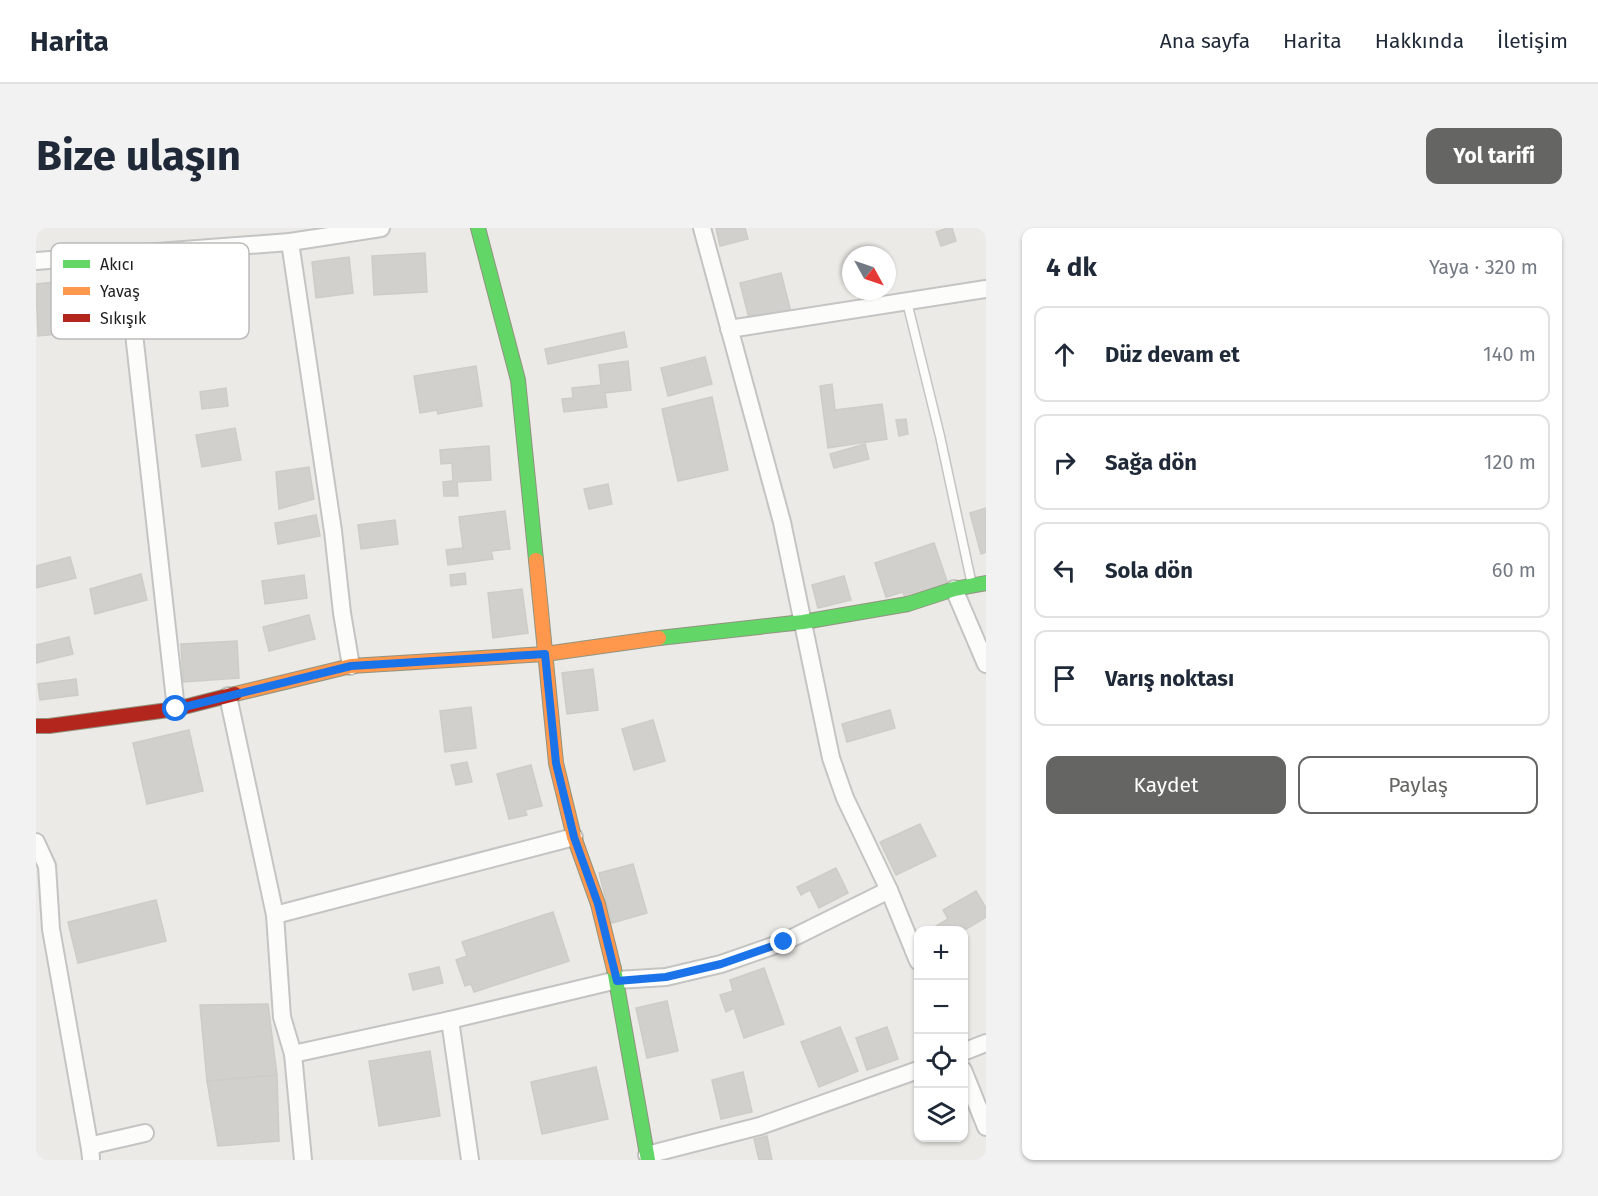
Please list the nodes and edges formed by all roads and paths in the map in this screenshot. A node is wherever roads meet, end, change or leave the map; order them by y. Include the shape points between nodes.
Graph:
1 (381, 228) edge
2 (478, 228) edge
3 (702, 228) edge
4 (314, 232) edge
5 (290, 242) junction
6 (249, 245) edge
7 (51, 260) edge
8 (36, 261) edge
9 (986, 289) edge
10 (907, 302) junction
11 (729, 329) junction
12 (135, 339) edge
13 (979, 584) edge
14 (954, 589) junction
15 (803, 622) junction
16 (545, 654) junction
17 (986, 663) edge
18 (351, 666) junction
19 (228, 696) junction
20 (176, 709) junction
21 (36, 726) edge
22 (574, 837) junction
23 (36, 842) edge
24 (889, 890) junction
25 (275, 915) junction
26 (914, 952) edge
27 (617, 981) junction
28 (450, 1020) junction
29 (986, 1043) edge
30 (968, 1050) edge
31 (293, 1054) junction
32 (914, 1071) edge
33 (968, 1082) edge
34 (986, 1127) edge
35 (145, 1133) dead end
36 (90, 1154) edge
37 (647, 1157) edge
38 (303, 1160) edge
39 (470, 1160) edge

1 - 4 street
2 - 16 street via 518,380
3 - 11 street
4 - 5 street
5 - 6 street
5 - 18 street
7 - 8 street
9 - 10 street
10 - 11 street
10 - 13 lane
11 - 15 street via 782,522
12 - 20 street
13 - 14 street
14 - 15 street via 908,604
14 - 17 street
15 - 16 street
15 - 24 street via 831,758 845,798
16 - 18 street
16 - 22 street via 556,763
18 - 19 street
19 - 20 street
19 - 25 street
20 - 21 street
22 - 25 street
22 - 27 street via 598,904
23 - 36 street via 46,866 51,928
24 - 26 street
24 - 27 street via 784,942 721,964 666,977
25 - 31 street via 282,1017
27 - 28 street
27 - 37 street
28 - 31 street
28 - 39 street
29 - 30 street
31 - 38 street
32 - 37 street via 760,1126
33 - 34 street
35 - 36 street via 97,1144

